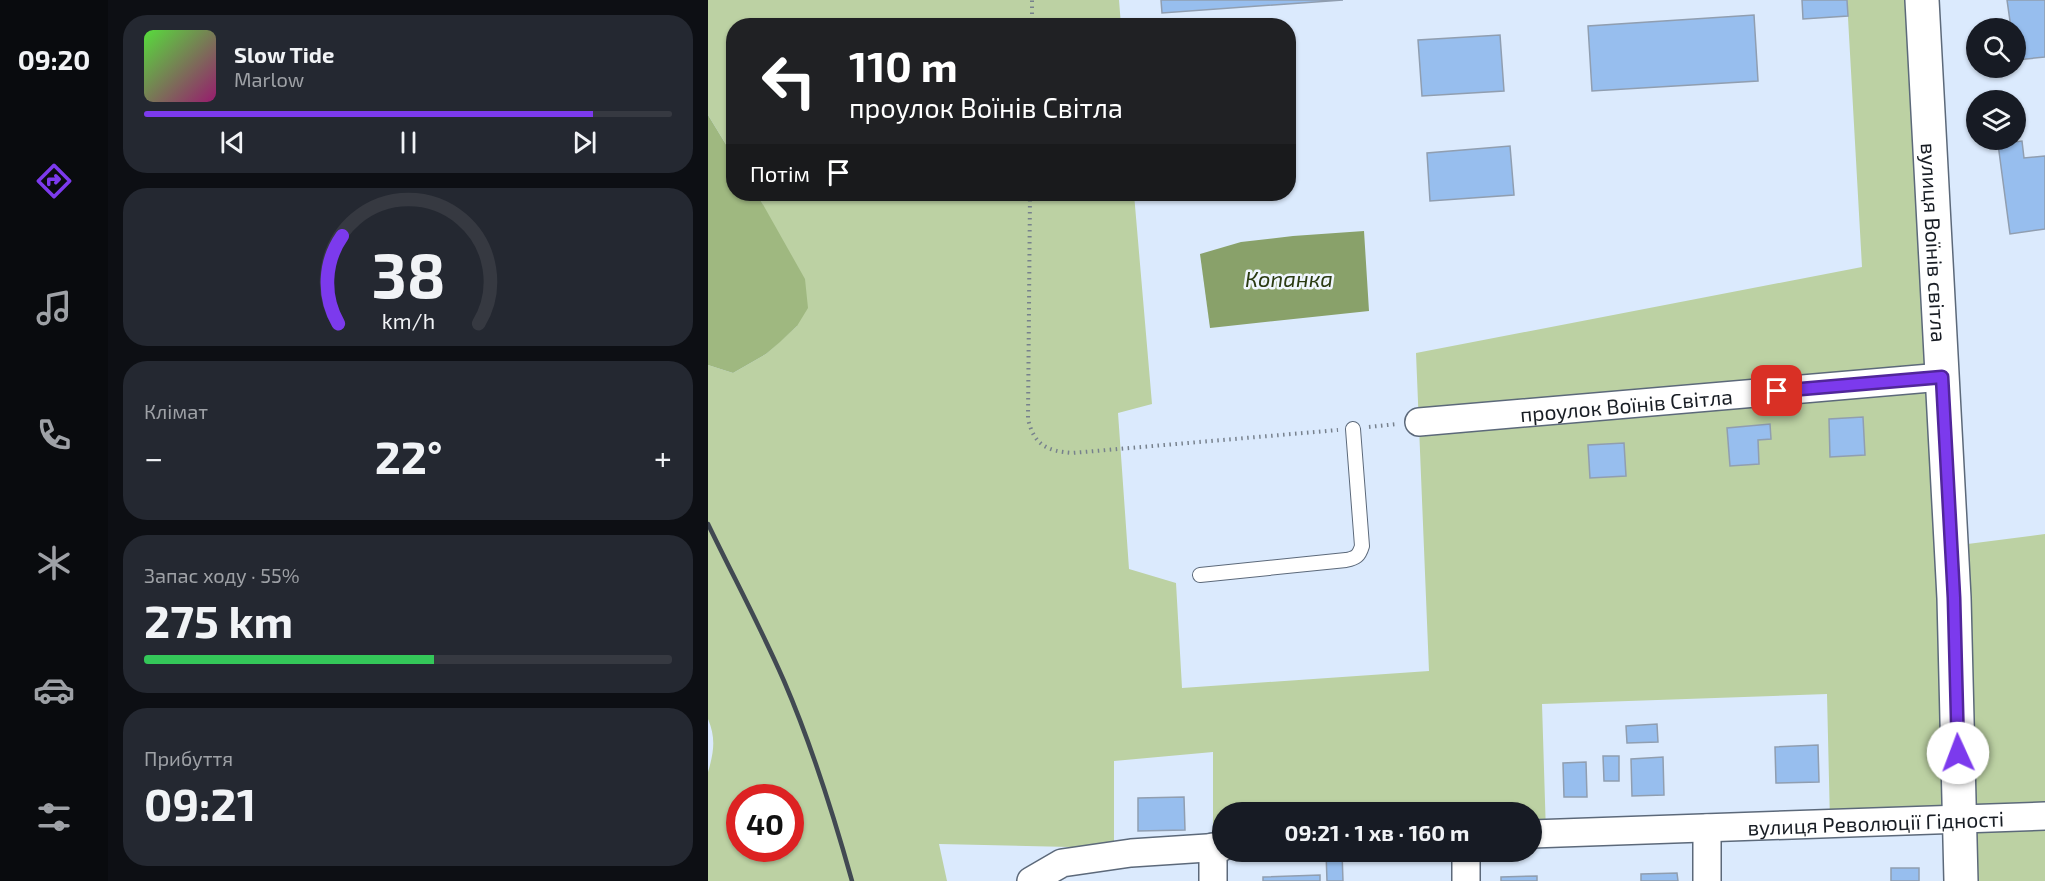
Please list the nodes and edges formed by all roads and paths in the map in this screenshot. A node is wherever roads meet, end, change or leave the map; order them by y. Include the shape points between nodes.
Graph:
1 (1032, 0) edge
2 (1922, 0) edge
3 (1032, 18) edge
4 (1030, 201) edge
5 (1942, 377) junction
6 (1419, 422) joint
7 (1353, 429) junction
8 (1200, 575) dead end
9 (2045, 816) edge
10 (1960, 819) junction
11 (1707, 828) junction
12 (1542, 834) edge
13 (1212, 847) edge
14 (1216, 862) edge
15 (1466, 862) edge
16 (1031, 881) edge
17 (1213, 881) edge
18 (1466, 881) edge
19 (1707, 881) edge
20 (1961, 881) edge

1 - 3 path
2 - 5 street, вулиця Воїнів світла
4 - 7 path via 1028,419 1030,431 1046,448 1072,453
5 - 6 street, проулок Воїнів Світла
5 - 10 street, вулиця Воїнів світла
6 - 7 path
7 - 8 lane via 1360,555 1346,560
9 - 10 street, вулиця Революції Гідності
10 - 11 street, вулиця Революції Гідності
10 - 20 street, вулиця Воїнів світла
11 - 12 street, вулиця Революції Гідності
11 - 19 street
13 - 16 street via 1062,863
14 - 17 street
15 - 18 street

